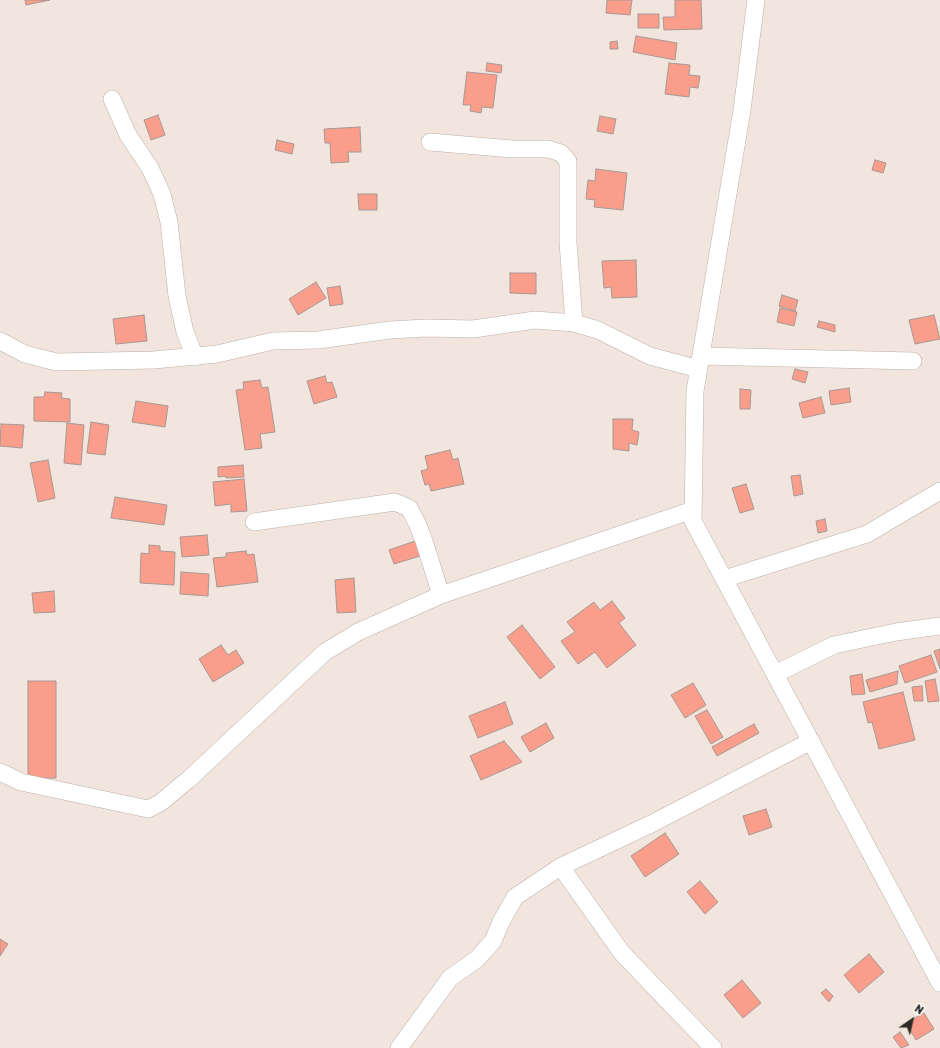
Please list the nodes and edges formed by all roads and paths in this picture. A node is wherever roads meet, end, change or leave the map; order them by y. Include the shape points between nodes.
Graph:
1 (756, 0) edge
2 (112, 99) dead end
3 (430, 142) dead end
4 (574, 323) junction
5 (0, 341) edge
6 (196, 357) junction
7 (913, 361) dead end
8 (700, 362) junction
9 (940, 491) edge
10 (693, 510) junction
11 (254, 522) dead end
12 (724, 579) junction
13 (441, 595) junction
14 (940, 626) edge
15 (775, 674) junction
16 (811, 741) junction
17 (0, 772) edge
18 (561, 867) junction
19 (940, 983) edge
20 (398, 1048) edge
21 (713, 1048) edge

1 - 8 street via 742,110
2 - 6 street via 128,135 150,168 162,194 170,222 177,296 185,332
3 - 4 street via 512,149 548,149 561,153 568,161 568,242
4 - 6 street via 535,320 473,329 390,330 318,340 273,341
4 - 8 street via 598,330 650,356
5 - 6 street via 25,354 56,362
7 - 8 street
8 - 10 street via 695,391
9 - 12 street via 867,534
10 - 12 street via 693,521
10 - 13 street
11 - 13 street via 395,502 409,508 417,524
12 - 15 street
13 - 17 street via 358,632 325,652 189,779 160,803 148,809 21,782
14 - 15 street via 834,645
15 - 16 street
16 - 18 street via 651,824
16 - 19 street
18 - 20 street via 515,897 500,922 493,941 477,959 450,978
18 - 21 street via 622,953

